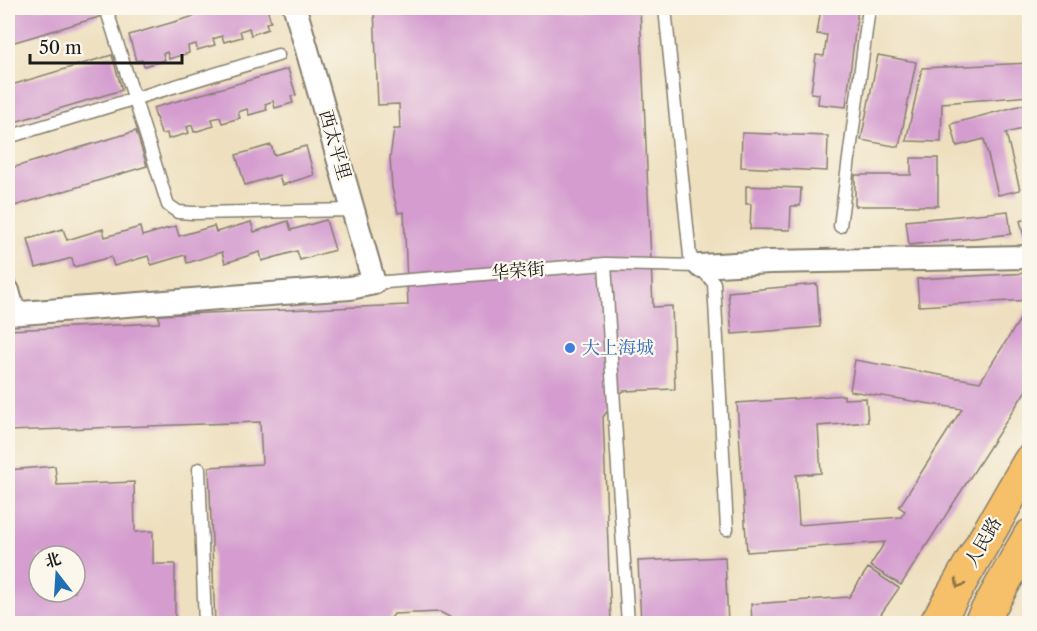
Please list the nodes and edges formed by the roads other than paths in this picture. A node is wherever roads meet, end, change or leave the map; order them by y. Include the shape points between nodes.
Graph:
1 (106, 8) edge
2 (296, 8) edge
3 (665, 8) edge
4 (869, 8) edge
5 (278, 55) dead end
6 (134, 98) junction
7 (8, 137) edge
8 (354, 210) junction
9 (840, 226) dead end
10 (1029, 257) edge
11 (605, 264) junction
12 (700, 266) junction
13 (374, 283) junction
14 (8, 291) edge
15 (11, 314) edge
16 (1029, 461) edge
17 (199, 469) dead end
18 (727, 529) dead end
19 (1029, 536) edge
20 (205, 624) edge
21 (628, 624) edge
22 (936, 624) edge
23 (980, 624) edge

1 - 6 lane
2 - 8 street, 西太平里
3 - 12 lane via 690,256
4 - 9 lane
5 - 6 lane
6 - 7 lane
6 - 8 lane via 168,205 178,212
8 - 13 street, 西太平里
10 - 12 street, 华荣街
11 - 12 lane, 华荣街
11 - 13 lane, 华荣街
11 - 21 lane
12 - 18 lane via 714,283
13 - 15 street, 华荣街
14 - 15 street
16 -> 22 main road, 人民路
17 - 20 lane
19 - 23 main road, 人民路

